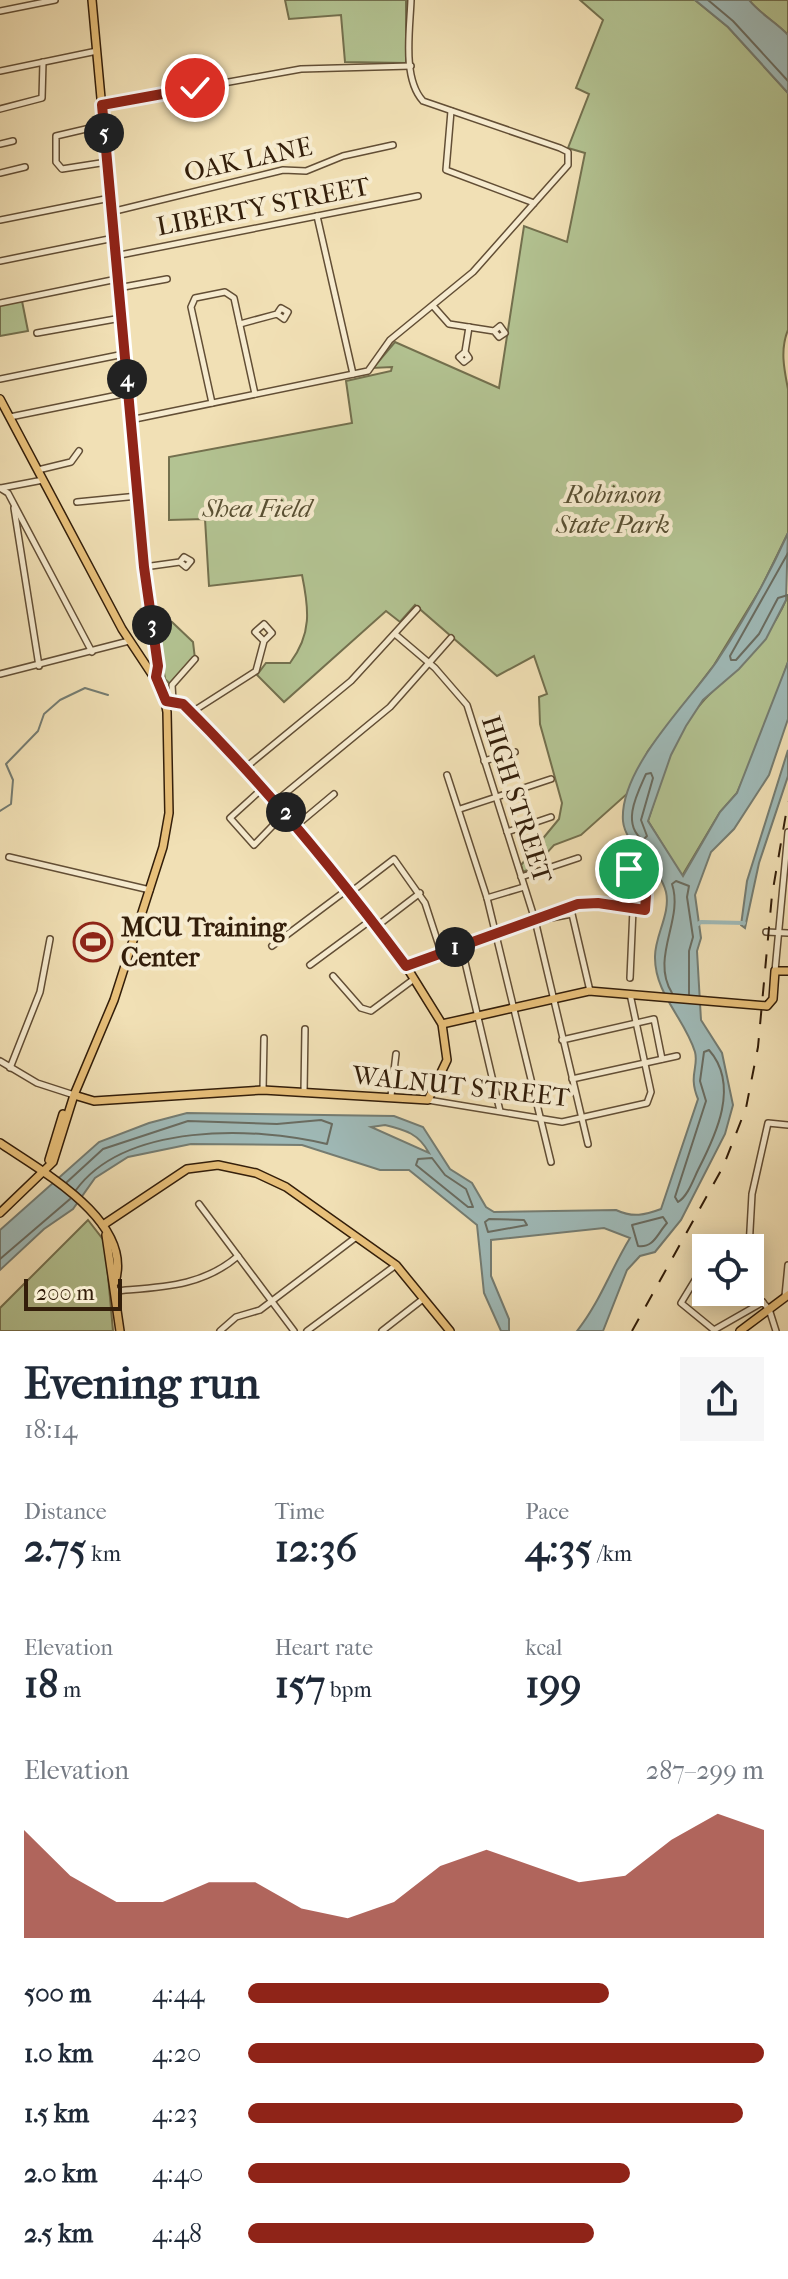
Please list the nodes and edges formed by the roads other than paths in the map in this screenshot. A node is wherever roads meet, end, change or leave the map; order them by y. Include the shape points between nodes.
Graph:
1 (55, 0) edge
2 (92, 0) edge
3 (411, 0) edge
4 (0, 11) edge
5 (97, 51) junction
6 (43, 62) junction
7 (411, 66) junction
8 (0, 71) edge
9 (102, 105) junction
10 (0, 109) edge
11 (451, 111) junction
12 (103, 125) junction
13 (13, 141) dead end
14 (0, 144) edge
15 (393, 145) dead end
16 (107, 162) junction
17 (25, 167) dead end
18 (0, 173) edge
19 (418, 196) dead end
20 (110, 198) junction
21 (534, 203) junction
22 (111, 212) junction
23 (317, 216) junction
24 (0, 220) edge
25 (114, 238) junction
26 (115, 256) junction
27 (0, 261) edge
28 (167, 279) dead end
29 (118, 283) junction
30 (0, 303) edge
31 (434, 307) junction
32 (277, 314) dead end
33 (121, 318) junction
34 (240, 324) junction
35 (469, 327) junction
36 (494, 331) dead end
37 (37, 333) dead end
38 (465, 352) dead end
39 (124, 354) junction
40 (353, 374) junction
41 (0, 379) edge
42 (128, 393) junction
43 (255, 394) junction
44 (0, 399) edge
45 (212, 403) junction
46 (10, 417) junction
47 (130, 420) junction
48 (79, 451) dead end
49 (38, 470) junction
50 (43, 480) junction
51 (0, 488) edge
52 (138, 496) junction
53 (77, 502) dead end
54 (13, 503) junction
55 (34, 542) junction
56 (19, 548) junction
57 (180, 562) dead end
58 (144, 567) junction
59 (417, 609) dead end
60 (395, 634) junction
61 (451, 638) dead end
62 (129, 641) junction
63 (264, 641) dead end
64 (92, 652) junction
65 (195, 659) dead end
66 (429, 663) junction
67 (39, 666) junction
68 (0, 674) edge
69 (156, 677) junction
70 (169, 701) junction
71 (192, 712) junction
72 (515, 752) dead end
73 (484, 761) junction
74 (245, 768) junction
75 (447, 775) dead end
76 (551, 779) dead end
77 (264, 788) junction
78 (334, 794) dead end
79 (496, 797) junction
80 (276, 801) junction
81 (460, 809) junction
82 (286, 812) junction
83 (551, 817) dead end
84 (297, 825) junction
85 (507, 832) junction
86 (788, 832) edge
87 (9, 857) dead end
88 (578, 858) dead end
89 (625, 866) dead end
90 (521, 877) junction
91 (524, 887) junction
92 (150, 890) junction
93 (350, 890) junction
94 (420, 893) junction
95 (487, 898) junction
96 (633, 909) junction
97 (535, 920) junction
98 (374, 923) junction
99 (496, 932) junction
100 (766, 932) dead end
101 (778, 932) junction
102 (788, 933) edge
103 (50, 939) dead end
104 (461, 945) junction
105 (272, 946) dead end
106 (441, 952) junction
107 (310, 965) dead end
108 (406, 966) junction
109 (775, 971) junction
110 (788, 971) edge
111 (333, 976) dead end
112 (630, 978) dead end
113 (414, 979) junction
114 (590, 991) junction
115 (630, 994) junction
116 (553, 998) junction
117 (514, 1007) junction
118 (478, 1016) junction
119 (636, 1023) junction
120 (442, 1024) junction
121 (305, 1029) dead end
122 (264, 1038) dead end
123 (562, 1040) junction
124 (396, 1054) dead end
125 (677, 1056) dead end
126 (662, 1059) junction
127 (0, 1061) edge
128 (645, 1063) junction
129 (10, 1068) junction
130 (572, 1079) junction
131 (263, 1090) junction
132 (304, 1092) junction
133 (74, 1095) junction
134 (391, 1096) junction
135 (91, 1100) junction
136 (428, 1100) junction
137 (69, 1112) junction
138 (500, 1112) junction
139 (541, 1119) junction
140 (582, 1119) junction
141 (788, 1125) edge
142 (0, 1143) edge
143 (588, 1144) dead end
144 (57, 1152) junction
145 (551, 1162) dead end
146 (44, 1174) junction
147 (56, 1178) junction
148 (199, 1204) dead end
149 (90, 1212) junction
150 (0, 1213) edge
151 (119, 1214) junction
152 (103, 1225) junction
153 (750, 1234) edge
154 (355, 1238) junction
155 (115, 1251) junction
156 (238, 1256) junction
157 (396, 1265) junction
158 (788, 1265) edge
159 (692, 1285) edge
160 (116, 1286) junction
161 (786, 1296) edge
162 (424, 1299) junction
163 (272, 1301) junction
164 (764, 1303) edge
165 (756, 1306) edge
166 (769, 1309) junction
167 (120, 1331) edge
168 (220, 1331) edge
169 (294, 1331) edge
170 (307, 1331) edge
171 (382, 1331) edge
172 (448, 1331) edge
173 (740, 1331) edge
174 (776, 1331) edge

1 - 4 street
2 - 5 main road
3 - 7 street
5 - 6 street
5 - 9 main road
6 - 8 street
6 - 10 street via 42,98
7 - 9 street via 301,69
7 - 11 street via 418,96
9 - 12 main road
11 - 21 street via 446,170
11 - 21 street via 570,156
12 - 16 main road
12 - 16 street via 59,134 54,142 56,162 62,169
13 - 14 street
15 - 22 street, OAK LANE via 306,171 283,170
16 - 20 main road
17 - 18 street
19 - 23 street, LIBERTY STREET
20 - 22 main road
20 - 24 street
21 - 31 street
22 - 25 main road
23 - 26 street, LIBERTY STREET
23 - 40 street
25 - 26 main road
25 - 27 street
26 - 29 main road
28 - 29 street
29 - 30 street
29 - 33 main road
31 - 35 street via 449,324
31 - 40 street via 390,340 368,371
32 - 34 street
33 - 37 street
33 - 39 main road
34 - 43 street
34 - 45 street via 229,293 198,296 191,304
35 - 36 street
35 - 38 street
39 - 41 street
39 - 42 main road
40 - 43 street
42 - 46 street
42 - 47 main road
43 - 45 street
44 - 46 main road
45 - 47 street
46 - 49 main road
47 - 52 main road
48 - 49 street via 71,462
49 - 50 main road
50 - 51 street
50 - 62 main road
51 - 54 street
52 - 53 street
52 - 58 main road
54 - 55 street
54 - 56 street
55 - 56 street
55 - 64 street
56 - 67 street
57 - 58 street
58 - 69 main road
59 - 60 street
60 - 66 street, HIGH STREET
60 - 74 street via 351,681
61 - 66 street
62 - 64 street
62 - 69 main road
63 - 71 street via 255,672
64 - 67 street
65 - 70 street via 172,685
66 - 73 street, HIGH STREET via 465,700
66 - 80 street via 390,707
67 - 68 street
69 - 70 main road
70 - 71 main road
70 - 92 main road via 169,824
71 - 74 main road
72 - 73 street
73 - 79 street, HIGH STREET
74 - 77 main road
75 - 81 street
76 - 79 street
77 - 80 main road
77 - 82 street via 230,818 254,845
78 - 84 street
79 - 81 street
79 - 85 street, HIGH STREET
80 - 82 main road
81 - 95 street
82 - 84 main road
83 - 85 street
84 - 93 main road
85 - 90 street, HIGH STREET
86 - 101 street
87 - 92 street
88 - 90 street
89 - 96 street via 640,883 647,907
90 - 91 street, HIGH STREET
91 - 95 street
91 - 97 street, HIGH STREET
92 - 133 main road via 110,1012
93 - 94 street via 394,859
93 - 98 main road
93 - 105 street
94 - 98 street
94 - 106 street
95 - 99 street
96 - 97 street via 583,903
96 - 112 street
97 - 99 street
97 - 114 street via 572,914
97 - 116 street, HIGH STREET
98 - 107 street
98 - 108 main road
99 - 104 street
99 - 117 street
100 - 101 street
101 - 102 street
101 - 109 street
103 - 129 street via 42,987
104 - 106 street
104 - 118 street
106 - 108 street
108 - 113 main road
109 - 110 main road
109 - 115 main road via 769,1005
111 - 113 street via 361,1008 371,1011
113 - 120 main road
114 - 115 main road
114 - 116 main road
115 - 119 street
116 - 117 main road
116 - 123 street, HIGH STREET
117 - 118 main road
117 - 139 street
118 - 120 main road
118 - 138 street
119 - 123 street
119 - 126 street via 654,1019
119 - 128 street
120 - 136 main road via 447,1060
121 - 132 street
122 - 131 street
123 - 130 street, HIGH STREET
124 - 134 street
125 - 126 street
126 - 128 street
127 - 129 street
128 - 130 street
128 - 140 street, WALNUT STREET via 650,1101
129 - 133 street
130 - 140 street, HIGH STREET
131 - 132 main road, WALNUT STREET
131 - 135 main road, WALNUT STREET
132 - 134 main road, WALNUT STREET
133 - 135 main road, WALNUT STREET
133 - 137 main road
133 - 146 main road via 55,1132
134 - 136 main road, WALNUT STREET
135 - 137 main road
136 - 138 street, WALNUT STREET
137 - 144 main road
138 - 139 street, WALNUT STREET
139 - 140 street, WALNUT STREET
139 - 145 street
140 - 143 street, HIGH STREET
141 - 153 street via 768,1123 752,1194
142 - 146 main road
144 - 146 main road
144 - 147 main road
146 - 147 main road
146 - 150 main road
147 - 149 main road
148 - 156 street
149 - 151 main road
149 - 152 main road
151 - 152 main road
151 - 154 main road via 183,1170 218,1165 278,1182
151 - 155 main road
152 - 155 main road
152 - 160 main road
154 - 157 main road
154 - 163 street
155 - 160 main road
156 - 160 street via 195,1281
156 - 163 street
157 - 162 main road
157 - 170 street
158 - 161 street
159 - 165 street via 681,1303 714,1330
160 - 167 main road
161 - 166 main road
162 - 171 street
162 - 172 main road
163 - 168 street via 253,1314 233,1318
163 - 169 street
164 - 166 street
166 - 173 main road
166 - 174 street

